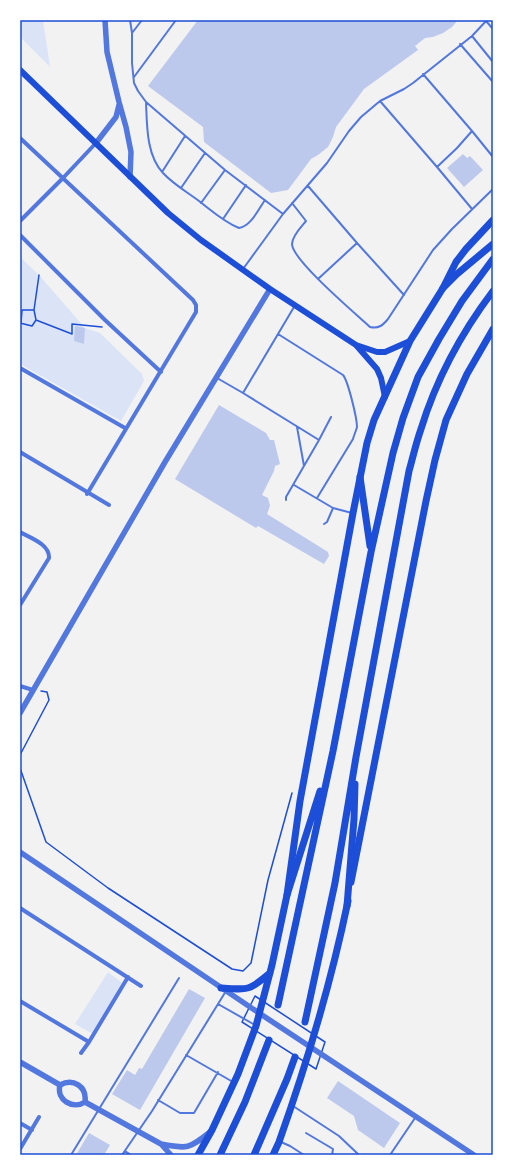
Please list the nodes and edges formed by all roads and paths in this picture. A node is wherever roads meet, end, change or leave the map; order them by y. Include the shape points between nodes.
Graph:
1 (105, 20) edge
2 (130, 20) edge
3 (142, 20) edge
4 (176, 20) edge
5 (486, 20) edge
6 (493, 29) edge
7 (132, 33) junction
8 (472, 36) junction
9 (460, 44) junction
10 (493, 62) edge
11 (20, 70) edge
12 (423, 74) junction
13 (134, 78) junction
14 (493, 82) edge
15 (380, 101) junction
16 (119, 102) junction
17 (146, 102) junction
18 (472, 131) junction
19 (185, 136) junction
20 (20, 138) edge
21 (96, 142) junction
22 (205, 153) junction
23 (493, 157) edge
24 (437, 167) junction
25 (225, 170) junction
26 (162, 172) junction
27 (130, 177) junction
28 (63, 178) junction
29 (246, 185) junction
30 (308, 186) junction
31 (181, 188) junction
32 (493, 189) edge
33 (265, 200) junction
34 (202, 203) junction
35 (292, 203) junction
36 (472, 209) junction
37 (283, 214) junction
38 (223, 220) junction
39 (493, 220) edge
40 (20, 221) edge
41 (20, 235) edge
42 (358, 243) junction
43 (493, 244) edge
44 (493, 259) edge
45 (243, 269) junction
46 (39, 275) dead end
47 (318, 279) junction
48 (443, 288) junction
49 (270, 289) junction
50 (493, 291) edge
51 (404, 295) junction
52 (294, 306) junction
53 (34, 310) junction
54 (36, 320) junction
55 (21, 323) edge
56 (114, 329) junction
57 (493, 329) edge
58 (278, 334) junction
59 (410, 341) junction
60 (356, 345) junction
61 (20, 368) edge
62 (161, 372) junction
63 (216, 378) junction
64 (244, 394) junction
65 (385, 396) junction
66 (331, 417) dead end
67 (296, 427) junction
68 (125, 428) junction
69 (319, 440) junction
70 (20, 452) edge
71 (304, 467) junction
72 (360, 477) junction
73 (294, 485) junction
74 (87, 494) junction
75 (317, 498) junction
76 (286, 500) dead end
77 (108, 505) dead end
78 (333, 508) junction
79 (353, 513) junction
80 (324, 524) dead end
81 (20, 532) edge
82 (371, 552) junction
83 (20, 605) edge
84 (20, 686) edge
85 (33, 690) junction
86 (20, 713) edge
87 (333, 751) junction
88 (20, 755) edge
89 (356, 757) junction
90 (20, 768) edge
91 (293, 792) dead end
92 (20, 852) edge
93 (286, 895) junction
94 (346, 906) junction
95 (20, 908) edge
96 (270, 973) junction
97 (128, 977) junction
98 (179, 978) dead end
99 (141, 986) dead end
100 (224, 989) junction
101 (255, 996) dead end
102 (20, 1001) edge
103 (262, 1001) junction
104 (218, 1004) junction
105 (278, 1005) dead end
106 (259, 1013) junction
107 (242, 1022) dead end
108 (304, 1022) dead end
109 (255, 1028) junction
110 (315, 1035) junction
111 (268, 1040) dead end
112 (89, 1042) junction
113 (325, 1042) dead end
114 (311, 1047) junction
115 (81, 1053) dead end
116 (186, 1055) junction
117 (295, 1057) dead end
118 (20, 1062) edge
119 (306, 1063) junction
120 (316, 1070) dead end
121 (218, 1072) junction
122 (234, 1082) junction
123 (60, 1085) junction
124 (158, 1100) junction
125 (85, 1102) junction
126 (292, 1105) junction
127 (99, 1109) junction
128 (416, 1116) junction
129 (39, 1117) dead end
130 (20, 1123) edge
131 (32, 1130) junction
132 (212, 1130) junction
133 (139, 1132) junction
134 (306, 1132) dead end
135 (279, 1142) junction
136 (161, 1144) junction
137 (20, 1149) edge
138 (125, 1151) junction
139 (355, 1154) edge
140 (71, 1155) edge
141 (122, 1155) edge
142 (131, 1155) edge
143 (171, 1155) edge
144 (198, 1155) edge
145 (220, 1155) edge
146 (254, 1155) edge
147 (273, 1155) edge
148 (304, 1155) edge
149 (332, 1155) edge
150 (359, 1155) edge
151 (390, 1155) edge
152 (474, 1155) edge

1 - 16 street via 107,52
2 - 7 lane
3 - 7 lane
4 - 13 lane
5 - 6 lane
5 - 8 lane
7 - 13 lane
8 - 9 lane
8 - 10 lane
9 - 12 lane
9 - 14 lane
11 - 21 main road
12 - 15 lane via 404,89
12 - 18 lane
13 - 17 lane via 138,91
15 - 24 lane
15 - 30 lane via 348,131
16 - 21 street via 116,117
16 - 27 street via 131,152
17 - 19 lane
17 - 26 lane via 152,152
18 - 23 lane
18 - 24 lane
19 - 22 lane
19 - 26 lane
20 - 28 street
21 - 27 main road
21 - 28 street
22 - 25 lane
22 - 31 lane
24 - 36 lane
25 - 29 lane
25 - 34 lane
26 - 31 lane
27 - 45 main road via 182,225
28 - 40 street
28 - 62 street via 195,303 196,312
29 - 33 lane
29 - 38 lane
30 - 35 lane
30 - 42 lane
31 - 34 lane
32 - 36 lane
33 - 37 lane
33 - 38 lane via 249,223 243,227 239,228
34 - 38 lane
35 - 37 lane
35 - 47 lane via 306,221 293,238 292,250
36 - 51 lane via 434,250
37 - 45 lane
39 - 48 main road via 466,248
41 - 56 street
42 - 47 lane
42 - 51 lane
43 - 48 main road
44 - 82 main road via 462,301 418,377 393,453
45 - 49 main road
46 - 53 path
47 - 51 lane via 374,328 383,325
48 - 59 main road
49 - 52 main road
49 - 63 street
50 - 89 main road via 454,351 435,390 421,429 409,471
52 - 58 lane
52 - 60 main road
53 - 54 path
53 - 55 path via 22,310
54 - 55 path via 32,326
54 - 56 path via 72,334 72,324
56 - 62 street
57 - 94 main road via 467,374 446,420 435,460
58 - 64 lane
58 - 75 lane via 343,375 357,425 352,439
59 - 60 main road via 385,352
59 - 65 main road
60 - 65 main road via 377,369
61 - 68 street
62 - 68 street
63 - 64 lane
63 - 85 street
64 - 67 lane
65 - 72 main road via 374,420
66 - 69 lane
67 - 69 lane
67 - 71 lane
68 - 74 street
69 - 71 lane
70 - 74 street
71 - 73 lane
72 - 79 main road
72 - 82 main road
73 - 75 lane
73 - 76 lane
74 - 77 street
75 - 78 lane
78 - 79 lane
78 - 80 lane
79 - 93 main road via 300,801
81 - 83 street via 45,546 49,558
82 - 87 main road
84 - 85 street
85 - 86 street
85 - 88 path via 47,692 49,700
87 - 93 main road
87 - 105 main road
89 - 94 main road via 354,819
89 - 108 main road via 335,883
90 - 91 path via 46,842 108,888 225,965 243,971 251,963 266,888
92 - 100 street
93 - 96 main road
94 - 110 main road
95 - 97 street
96 - 100 main road via 256,985 245,989
96 - 103 main road
97 - 99 street
97 - 112 street
98 - 127 lane
100 - 104 lane
100 - 106 street
101 - 103 path
102 - 112 street
103 - 106 main road
103 - 110 path
104 - 109 lane
104 - 116 lane
106 - 109 main road
106 - 114 street
107 - 109 path
109 - 119 path
109 - 122 main road
110 - 113 path
110 - 114 main road
111 - 145 main road via 245,1102
112 - 115 street
114 - 119 main road
114 - 128 street
116 - 121 lane
116 - 124 lane
117 - 146 main road
118 - 123 street
119 - 120 path
119 - 126 main road
121 - 122 lane
121 - 124 lane via 194,1113 180,1113
122 - 132 main road
123 - 125 street via 60,1095 67,1102 76,1105
123 - 125 street via 72,1082 80,1086 85,1093
124 - 133 lane
125 - 127 street
126 - 135 main road
126 - 139 lane via 339,1136
127 - 133 street
127 - 140 lane
128 - 151 lane
128 - 152 street
129 - 131 street
130 - 131 street
131 - 137 street
132 - 136 street via 189,1146 181,1148
132 - 144 main road
133 - 136 street
133 - 138 lane
134 - 149 lane via 333,1148
135 - 147 main road
135 - 148 lane
136 - 143 street
138 - 141 lane
138 - 142 lane
139 - 150 lane

